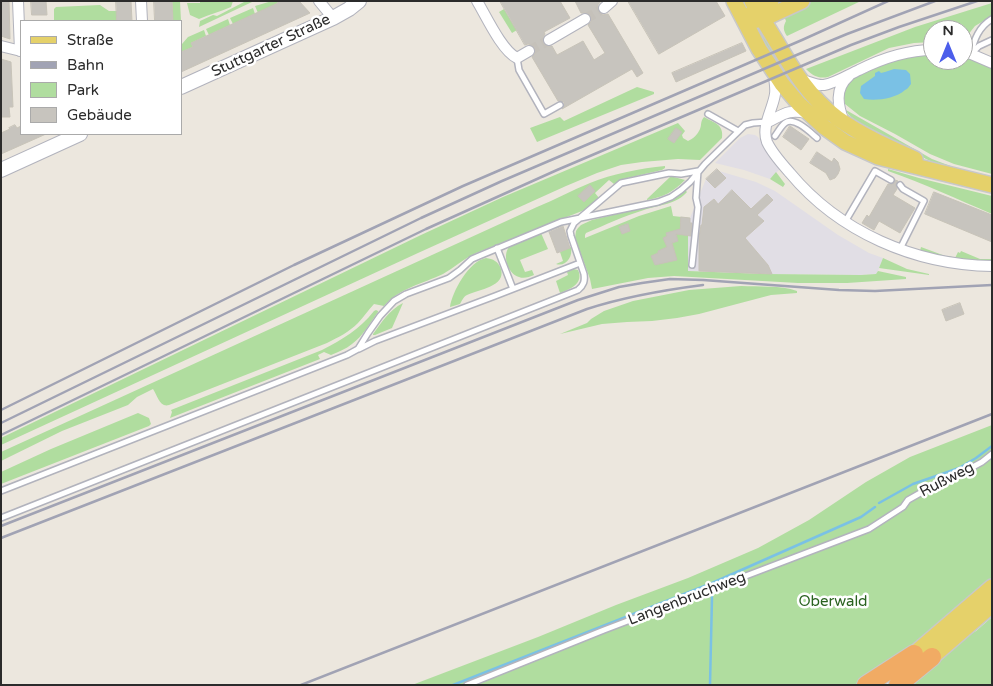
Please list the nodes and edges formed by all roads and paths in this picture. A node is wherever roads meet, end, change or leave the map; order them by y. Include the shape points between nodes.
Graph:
1 (18, 1) edge
2 (141, 1) edge
3 (319, 1) edge
4 (359, 1) edge
5 (477, 1) edge
6 (734, 1) edge
7 (771, 1) edge
8 (802, 1) edge
9 (757, 10) edge
10 (332, 18) junction
11 (585, 19) tunnel mouth
12 (992, 19) edge
13 (142, 20) edge
14 (744, 20) junction
15 (20, 32) edge
16 (548, 40) tunnel mouth
17 (992, 40) edge
18 (973, 43) edge
19 (1, 46) edge
20 (923, 50) edge
21 (973, 50) edge
22 (20, 51) edge
23 (529, 52) tunnel mouth
24 (973, 55) edge
25 (517, 58) junction
26 (992, 62) edge
27 (773, 71) junction
28 (853, 73) junction
29 (800, 80) junction
30 (182, 87) edge
31 (560, 105) dead end
32 (807, 113) junction
33 (708, 114) dead end
34 (768, 122) junction
35 (845, 123) junction
36 (738, 131) junction
37 (78, 135) edge
38 (775, 136) dead end
39 (817, 138) dead end
40 (1, 170) edge
41 (698, 171) junction
42 (943, 172) junction
43 (890, 180) dead end
44 (992, 185) edge
45 (901, 187) dead end
46 (581, 218) junction
47 (845, 222) junction
48 (497, 248) junction
49 (900, 250) junction
50 (580, 263) junction
51 (692, 265) dead end
52 (992, 266) edge
53 (513, 289) junction
54 (358, 349) junction
55 (992, 454) edge
56 (1, 491) edge
57 (903, 507) joint
58 (1, 518) edge
59 (992, 587) edge
60 (992, 606) edge
61 (914, 654) junction
62 (932, 657) junction
63 (467, 685) edge
64 (866, 685) edge
65 (884, 685) edge
66 (898, 685) edge
67 (909, 685) edge

1 - 15 street
2 - 13 street
3 - 10 street
4 - 10 main road, Stuttgarter Straße
5 - 25 street via 502,43
6 - 14 main road
7 - 9 main road
8 - 9 main road
9 - 14 main road via 751,22
9 - 29 main road
10 - 30 main road, Stuttgarter Straße
11 - 16 street
12 - 18 lane via 983,25
14 - 27 main road
17 - 21 lane
19 - 22 street
20 - 28 street via 893,56
23 - 25 street
24 - 26 street
25 - 31 lane via 519,70 544,114
27 - 32 main road
27 - 34 street via 775,92
28 - 29 street via 826,85
28 - 35 street via 839,90 839,107
29 - 35 main road via 822,105
32 - 34 street via 786,112
32 - 42 main road via 846,142 878,157
33 - 36 lane
34 - 36 lane via 753,122
34 - 47 street via 767,143 778,159 798,183
35 - 42 main road
36 - 41 lane
37 - 40 main road
38 - 39 lane via 784,123 791,121
41 - 46 lane via 671,198
41 - 46 lane via 621,183
41 - 51 lane
42 - 44 main road
43 - 47 lane via 875,171
45 - 49 lane via 924,202
46 - 48 lane via 561,222
46 - 50 lane via 570,231
47 - 49 street
48 - 53 lane
48 - 54 lane via 472,259 450,278 394,301
49 - 52 street via 945,262
50 - 53 lane
50 - 58 lane via 585,280 571,294
53 - 54 lane
54 - 56 lane
55 - 57 lane, Rußweg via 908,500
57 - 63 lane, Langenbruchweg via 869,529
59 - 61 main road
60 - 62 main road
61 - 64 highway
61 - 65 highway
62 - 66 highway
62 - 67 highway

